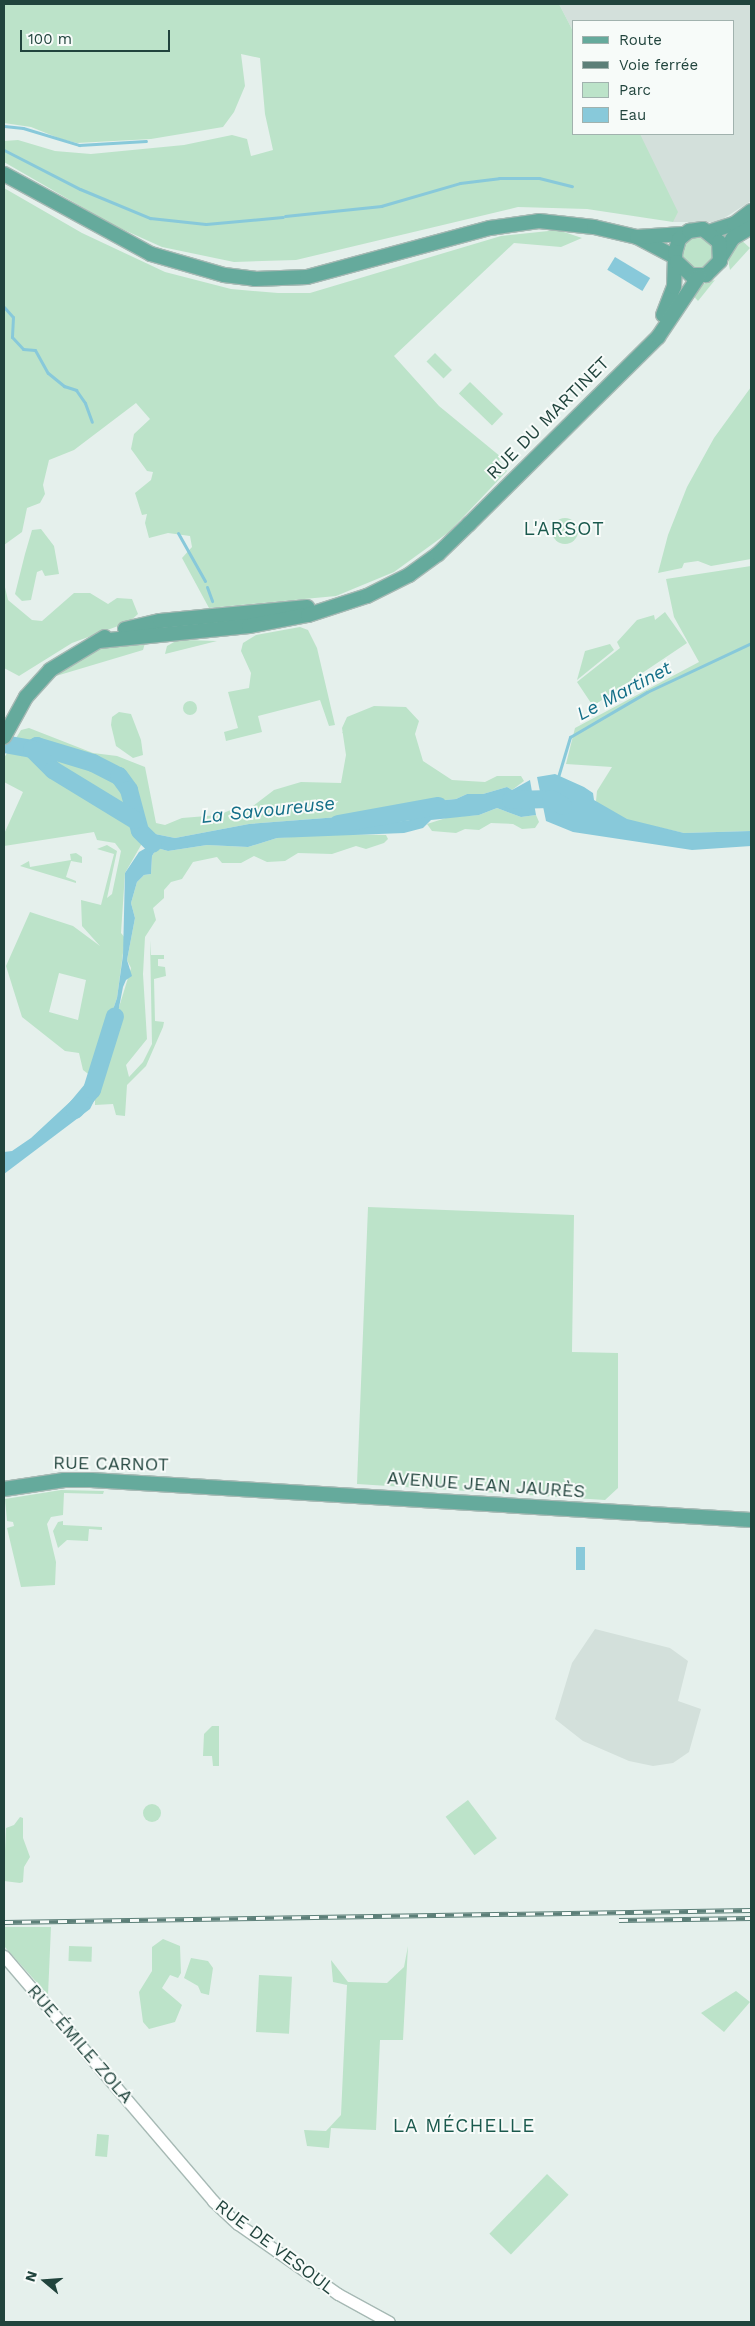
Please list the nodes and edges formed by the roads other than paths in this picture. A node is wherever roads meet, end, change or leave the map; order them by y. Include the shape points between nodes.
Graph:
1 (4, 174) edge
2 (751, 211) edge
3 (751, 227) edge
4 (709, 232) junction
5 (683, 234) junction
6 (637, 237) junction
7 (721, 256) junction
8 (676, 260) junction
9 (699, 276) junction
10 (646, 346) junction
11 (6, 732) edge
12 (219, 1488) joint
13 (4, 1489) edge
14 (751, 1520) edge
15 (4, 1956) edge
16 (136, 2110) joint
17 (389, 2322) edge

1 - 6 main road via 151,254 202,271 247,278 307,277 515,223 568,223
2 - 4 main road via 734,224
3 - 7 main road via 733,238
4 - 5 main road via 696,229
4 - 7 main road via 719,242
5 - 6 main road
5 - 8 main road via 676,245
6 - 8 main road
7 - 9 main road via 713,271
8 - 9 main road via 684,272
8 - 10 main road via 673,292
9 - 10 main road, RUE DU MARTINET via 658,337
10 - 11 main road, RUE DU MARTINET via 438,554 409,574 367,596 308,615 248,626 99,641 50,670 31,691
12 - 13 main road, RUE CARNOT via 64,1480
12 - 14 main road, AVENUE JEAN JAURÈS
15 - 16 street, RUE ÉMILE ZOLA
16 - 17 street, RUE DE VESOUL via 192,2179 238,2224 338,2294

